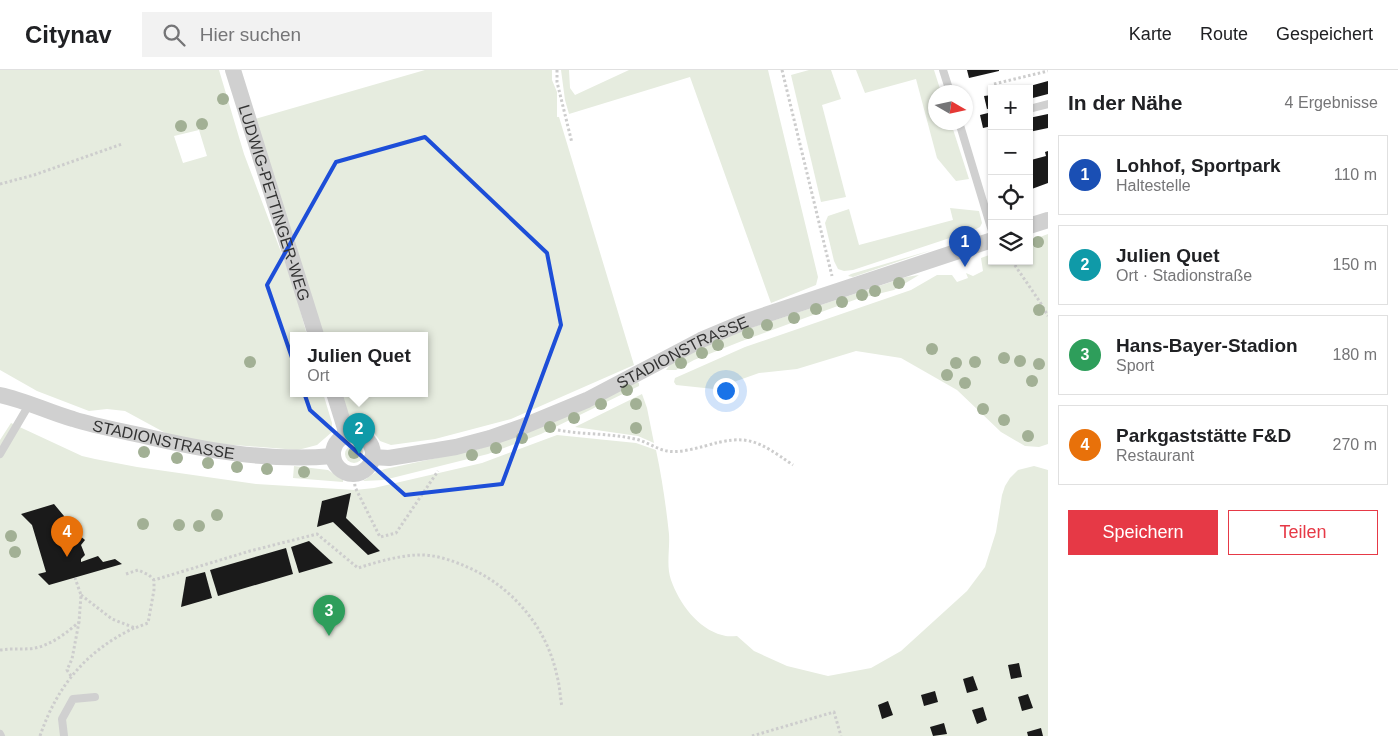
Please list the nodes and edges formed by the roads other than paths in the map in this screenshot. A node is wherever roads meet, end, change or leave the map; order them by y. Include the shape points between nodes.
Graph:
1 (233, 70) edge
2 (943, 70) edge
3 (948, 85) edge
4 (1048, 104) edge
5 (1033, 108) edge
6 (961, 130) edge
7 (989, 220) edge
8 (1048, 220) edge
9 (1033, 225) edge
10 (988, 241) edge
11 (315, 332) edge
12 (0, 395) edge
13 (335, 397) edge
14 (30, 403) junction
15 (347, 435) junction
16 (0, 454) edge
17 (333, 456) junction
18 (372, 457) junction
19 (94, 697) dead end
20 (64, 736) edge

1 - 11 street, LUDWIG-PETTINGER-WEG
2 - 3 lane
4 - 5 lane
6 - 7 lane
8 - 9 street
10 - 18 street, STADIONSTRASSE via 744,322 702,340 587,400 515,429 456,447 389,458
12 - 14 street, STADIONSTRASSE
13 - 15 street
14 - 16 lane
14 - 17 street, STADIONSTRASSE via 71,419 206,450 294,459
15 - 17 street via 335,445
15 - 18 street via 366,439
17 - 18 street via 340,470 354,474 368,467
19 - 20 lane via 73,699 62,719

